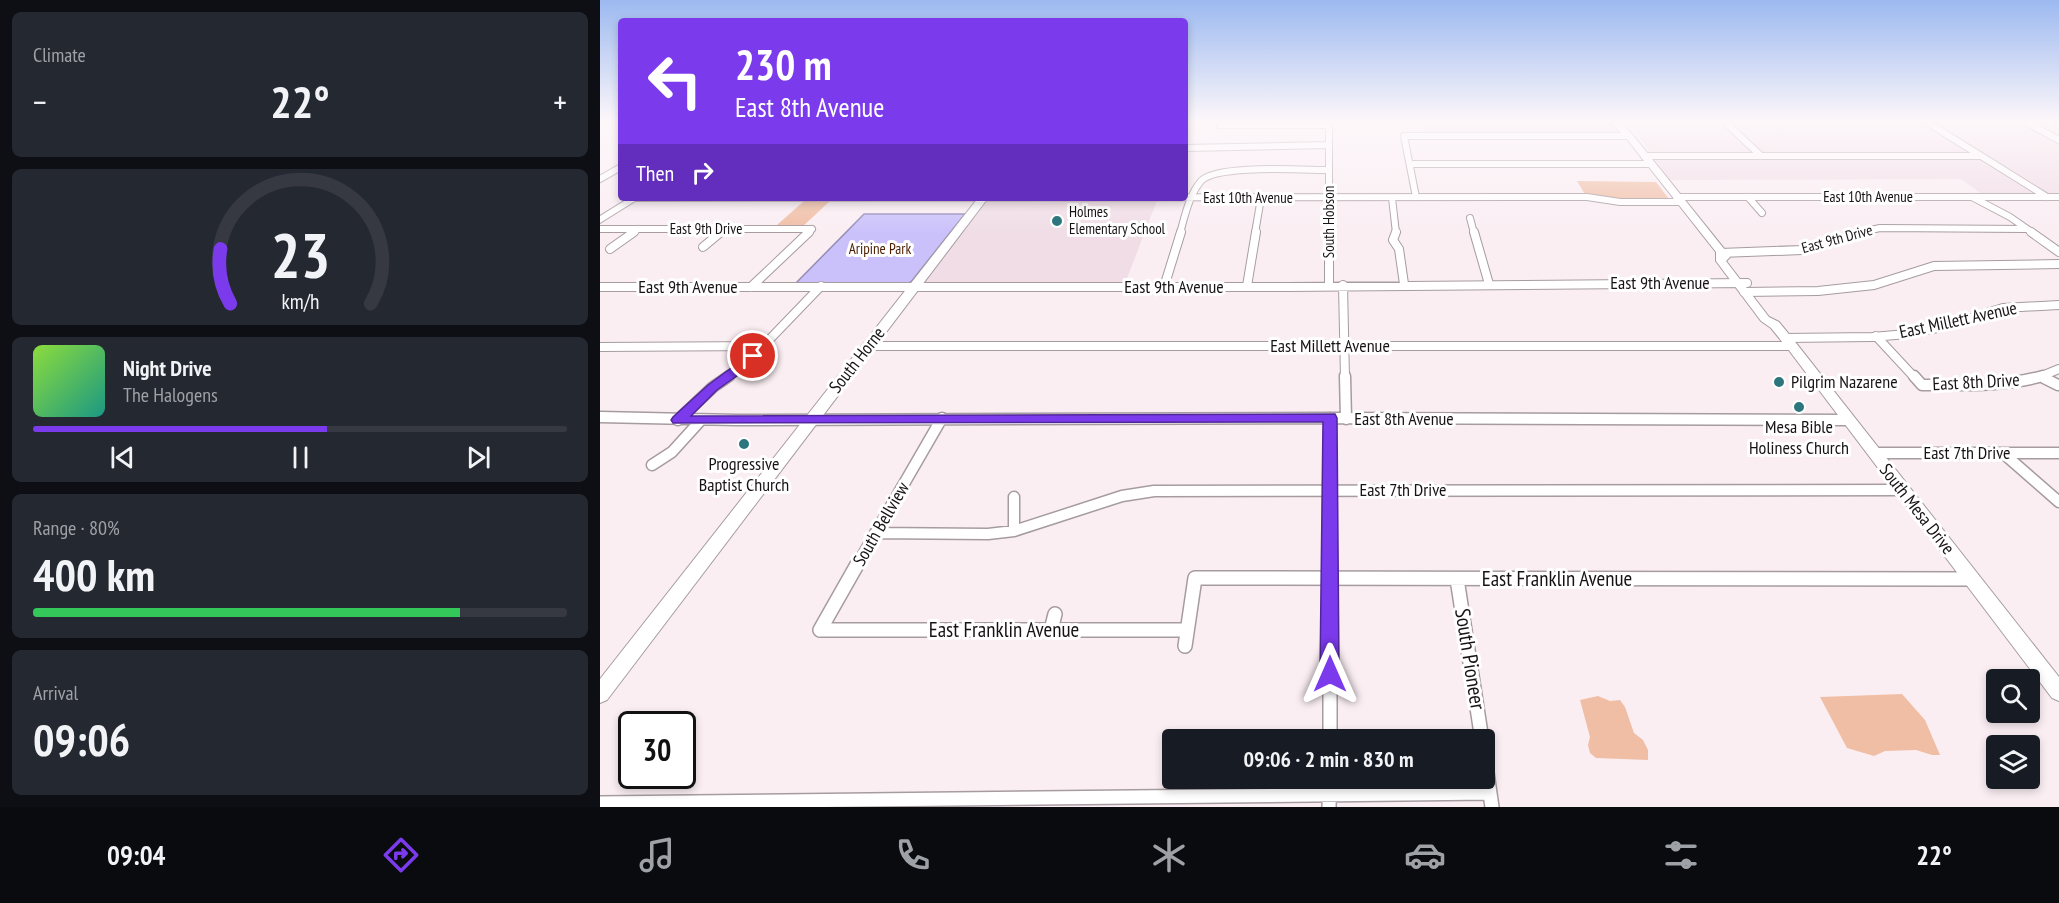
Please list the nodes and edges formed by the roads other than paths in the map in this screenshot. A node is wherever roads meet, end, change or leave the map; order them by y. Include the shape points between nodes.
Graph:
1 (1329, 159) edge
2 (1409, 159) edge
3 (1685, 159) edge
4 (1985, 159) edge
5 (1647, 160) junction
6 (1410, 164) junction
7 (618, 169) edge
8 (1329, 170) junction
9 (600, 179) edge
10 (1416, 197) junction
11 (1748, 197) junction
12 (1972, 197) junction
13 (2048, 197) junction
14 (2059, 197) edge
15 (1191, 198) junction
16 (1261, 198) junction
17 (1329, 198) junction
18 (1392, 198) junction
19 (1678, 200) junction
20 (629, 201) edge
21 (980, 201) edge
22 (2059, 202) edge
23 (1762, 213) dead end
24 (605, 214) edge
25 (1470, 218) dead end
26 (600, 220) edge
27 (600, 229) edge
28 (638, 229) junction
29 (724, 229) junction
30 (2027, 229) junction
31 (703, 247) dead end
32 (610, 249) dead end
33 (2059, 252) edge
34 (1720, 253) junction
35 (2059, 264) edge
36 (1404, 284) junction
37 (1490, 284) junction
38 (1343, 285) junction
39 (821, 286) junction
40 (914, 286) junction
41 (1247, 286) junction
42 (1329, 286) junction
43 (600, 287) edge
44 (751, 287) junction
45 (1164, 287) junction
46 (1746, 288) junction
47 (2059, 305) edge
48 (1876, 336) junction
49 (1788, 342) junction
50 (762, 346) junction
51 (869, 346) junction
52 (1344, 346) junction
53 (600, 347) edge
54 (2059, 369) edge
55 (2044, 378) junction
56 (2058, 385) edge
57 (600, 417) edge
58 (942, 418) junction
59 (1330, 418) junction
60 (812, 419) junction
61 (1346, 419) junction
62 (678, 420) junction
63 (701, 420) junction
64 (1848, 420) junction
65 (1874, 453) junction
66 (2003, 453) junction
67 (2059, 453) edge
68 (652, 465) dead end
69 (1329, 490) junction
70 (1902, 490) junction
71 (1014, 497) dead end
72 (2059, 502) edge
73 (1014, 531) junction
74 (874, 533) junction
75 (1457, 579) junction
76 (1972, 579) junction
77 (1329, 580) junction
78 (1055, 614) dead end
79 (820, 630) joint
80 (1051, 630) junction
81 (1187, 630) junction
82 (1185, 646) dead end
83 (2059, 692) edge
84 (600, 694) edge
85 (1330, 729) edge
86 (1480, 729) edge
87 (1491, 800) edge
88 (1330, 801) edge
89 (600, 802) edge
90 (1058, 802) edge
91 (718, 804) edge

1 - 8 street, South Hobson
2 - 6 street
3 - 5 street
4 - 13 street
5 - 6 street
5 - 19 main road, South Mesa Drive
6 - 10 street
7 - 9 street
8 - 15 street via 1218,172 1201,181
8 - 17 street, South Hobson
10 - 18 street, East 10th Avenue
10 - 19 street, East 10th Avenue
11 - 12 street, East 10th Avenue
11 - 19 street, East 10th Avenue
11 - 23 street
12 - 13 street, East 10th Avenue
12 - 30 street
13 - 14 street, East 10th Avenue
13 - 22 street
15 - 16 street, East 10th Avenue
15 - 45 street
16 - 17 street, East 10th Avenue
16 - 41 street
17 - 18 street, East 10th Avenue
17 - 42 street, South Hobson
18 - 36 street via 1396,232 1393,240 1399,249
19 - 34 main road, South Mesa Drive
20 - 24 main road
21 - 40 main road, South Horne
24 - 26 main road
25 - 37 street
27 - 28 street, East 9th Drive
28 - 29 street, East 9th Drive
28 - 32 street
29 - 31 street
29 - 44 street, East 9th Drive via 812,229
30 - 33 street
30 - 34 street, East 9th Drive via 1880,228 1851,231 1813,248 1779,253
34 - 46 main road, South Mesa Drive via 1721,261
35 - 46 street, East 9th Avenue via 1944,265 1874,285 1818,291
36 - 37 street, East 9th Avenue
36 - 38 street, East 9th Avenue
37 - 46 street, East 9th Avenue
38 - 42 street, East 9th Avenue
38 - 52 street
39 - 40 street, East 9th Avenue
39 - 44 street, East 9th Avenue
39 - 50 street
40 - 45 street, East 9th Avenue
40 - 51 main road, South Horne
41 - 42 street, East 9th Avenue
41 - 45 street, East 9th Avenue
43 - 44 street, East 9th Avenue
46 - 49 main road, South Mesa Drive via 1765,319
47 - 48 street, East Millett Avenue via 1996,309 1922,332
48 - 49 street, East Millett Avenue
48 - 55 street, East 8th Drive via 1922,385
49 - 52 street, East Millett Avenue
49 - 64 main road, South Mesa Drive
50 - 53 street
50 - 62 street via 744,366 713,387
51 - 52 street, East Millett Avenue
51 - 60 main road, South Horne
52 - 61 street
54 - 55 street, East 8th Drive
55 - 56 street
57 - 62 street, East 8th Avenue
58 - 59 street, East 8th Avenue
58 - 60 street, East 8th Avenue
58 - 74 street, South Bellview
59 - 61 street, East 8th Avenue
59 - 69 street
60 - 63 street, East 8th Avenue
60 - 84 main road, South Horne
61 - 64 street, East 8th Avenue
62 - 63 street, East 8th Avenue
63 - 68 street via 672,452
64 - 65 main road, South Mesa Drive
65 - 66 street, East 7th Drive
65 - 70 main road, South Mesa Drive
66 - 67 street, East 7th Drive
66 - 72 street
69 - 70 street, East 7th Drive
69 - 73 street, East 7th Drive via 1139,492
69 - 77 street
70 - 76 main road, South Mesa Drive
71 - 73 street
73 - 74 street, East 7th Drive
74 - 79 street, South Bellview
75 - 76 street, East Franklin Avenue
75 - 77 street, East Franklin Avenue
75 - 86 street, South Pioneer
76 - 83 main road, South Mesa Drive
77 - 81 street, East Franklin Avenue via 1195,578
77 - 85 street
78 - 80 street
79 - 80 street, East Franklin Avenue
80 - 81 street, East Franklin Avenue
81 - 82 street, East Franklin Avenue
87 - 88 street
88 - 90 street
89 - 91 street
90 - 91 street

